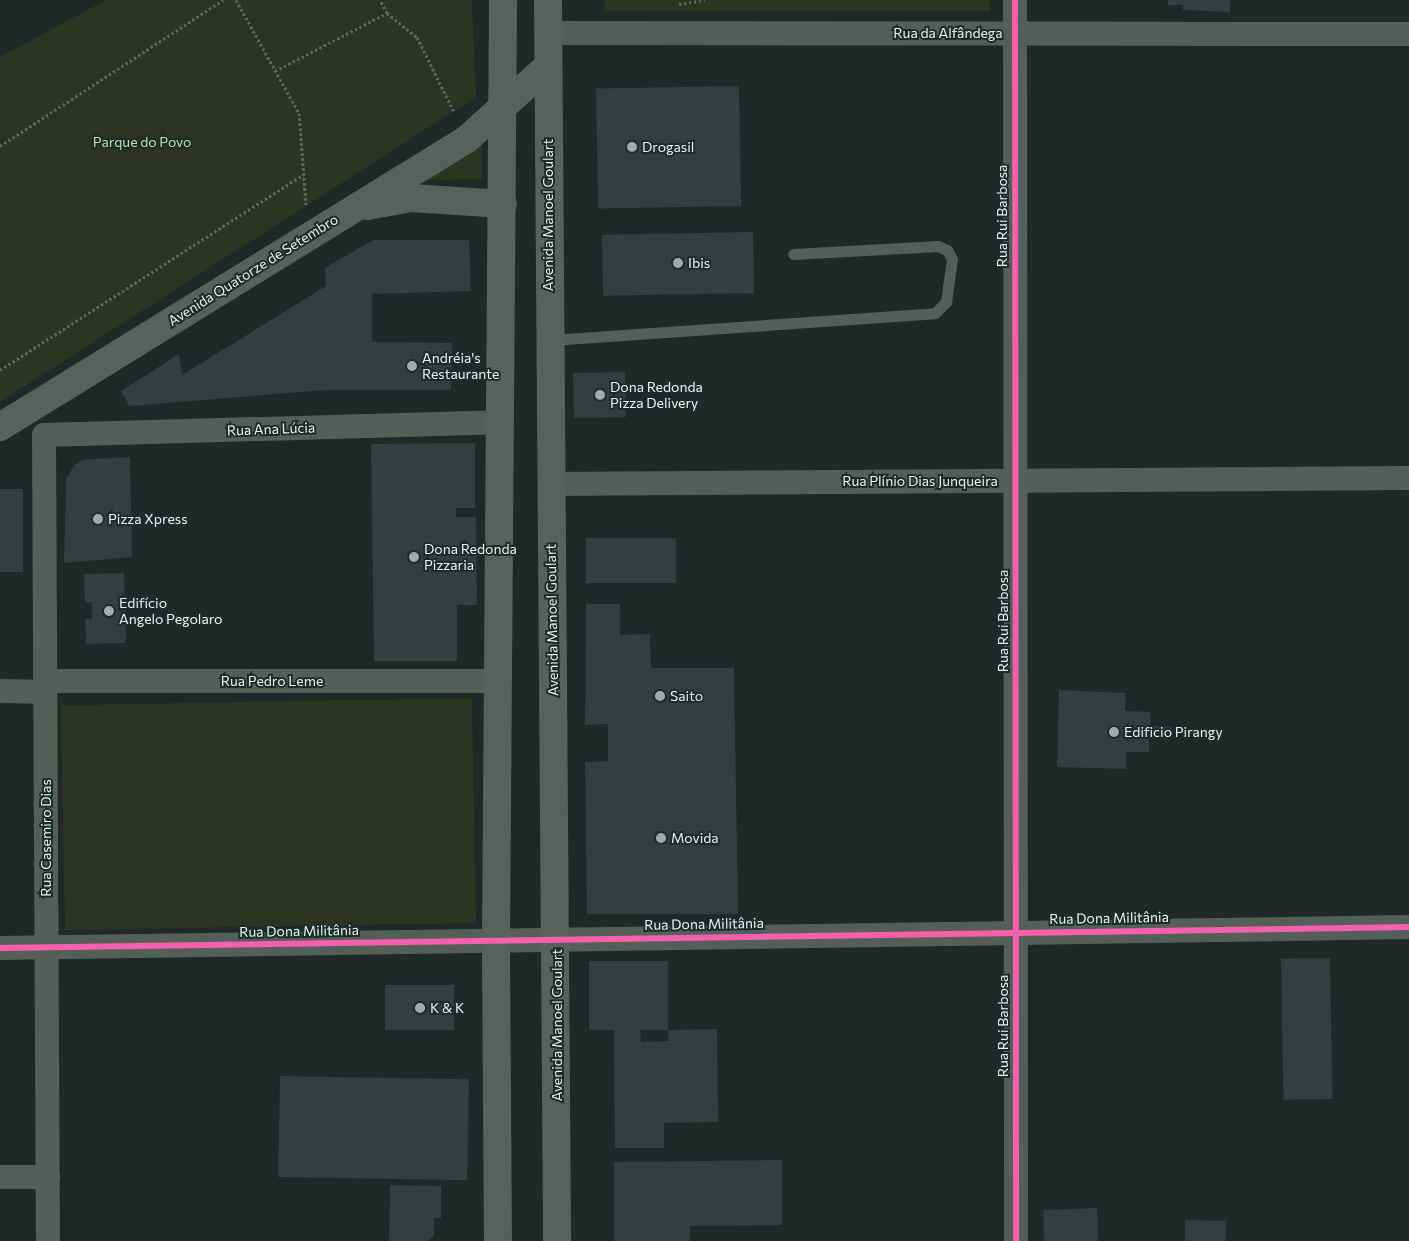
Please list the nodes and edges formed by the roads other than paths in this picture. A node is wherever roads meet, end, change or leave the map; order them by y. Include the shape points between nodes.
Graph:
1 (503, 0) edge
2 (548, 0) edge
3 (1015, 0) edge
4 (546, 33) junction
5 (1015, 33) junction
6 (1409, 34) edge
7 (547, 67) junction
8 (503, 108) junction
9 (503, 204) junction
10 (353, 208) junction
11 (793, 254) dead end
12 (549, 340) junction
13 (28, 409) junction
14 (499, 422) junction
15 (0, 427) edge
16 (44, 435) junction
17 (1409, 478) edge
18 (1015, 480) junction
19 (550, 484) junction
20 (498, 681) junction
21 (45, 687) junction
22 (0, 692) edge
23 (1409, 927) edge
24 (1015, 931) junction
25 (557, 938) junction
26 (496, 939) junction
27 (0, 948) edge
28 (47, 948) junction
29 (0, 1177) edge
30 (48, 1177) junction
31 (48, 1241) edge
32 (498, 1241) edge
33 (557, 1241) edge
34 (1016, 1241) edge

1 - 8 main road
2 - 4 main road, Avenida Manoel Goulart
3 - 5 street, Rua Rui Barbosa
4 - 5 street, Rua da Alfândega
4 - 7 main road, Avenida Manoel Goulart
5 - 6 street, Rua da Alfândega
5 - 18 street, Rua Rui Barbosa
7 - 8 main road, Avenida Quatorze de Setembro
7 - 12 main road, Avenida Manoel Goulart
8 - 9 main road
8 - 10 main road, Avenida Quatorze de Setembro via 467,139
9 - 10 main road via 411,198
9 - 14 main road
10 - 13 main road, Avenida Quatorze de Setembro
11 - 12 lane via 938,246 947,250 952,259 946,302 935,313
12 - 19 main road, Avenida Manoel Goulart
13 - 15 main road, Avenida Quatorze de Setembro
13 - 16 street
14 - 16 street, Rua Ana Lúcia
14 - 20 main road
16 - 21 street, Rua Casemiro Dias
17 - 18 street, Rua Plínio Dias Junqueira
18 - 19 street, Rua Plínio Dias Junqueira
18 - 24 street, Rua Rui Barbosa
19 - 25 main road, Avenida Manoel Goulart
20 - 21 street, Rua Pedro Leme
20 - 26 main road
21 - 22 street, Rua Pedro Leme
21 - 28 street, Rua Casemiro Dias
23 - 24 street, Rua Dona Militânia
24 - 25 street, Rua Dona Militânia
24 - 34 street, Rua Rui Barbosa
25 - 26 street, Rua Dona Militânia
25 - 33 main road, Avenida Manoel Goulart
26 - 28 street, Rua Dona Militânia
26 - 32 main road
27 - 28 street, Rua Dona Militânia
28 - 30 street, Rua Casemiro Dias
29 - 30 street
30 - 31 street, Rua Casemiro Dias

